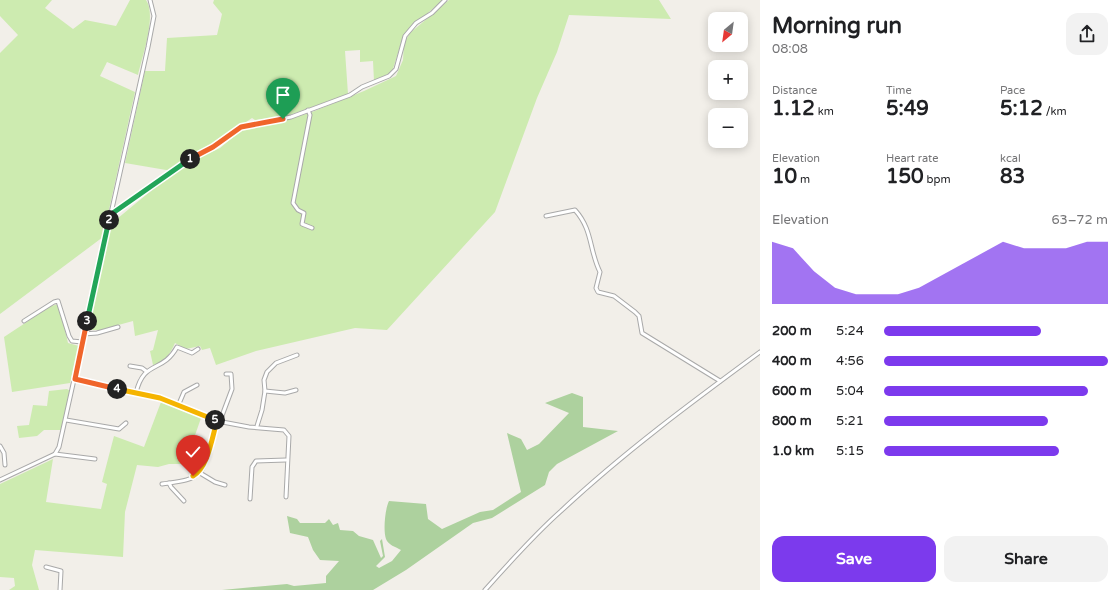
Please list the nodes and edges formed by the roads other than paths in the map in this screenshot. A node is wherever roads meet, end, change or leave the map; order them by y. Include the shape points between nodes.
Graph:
1 (150, 0) edge
2 (446, 0) edge
3 (308, 110) junction
4 (110, 215) junction
5 (546, 216) dead end
6 (312, 228) dead end
7 (24, 321) dead end
8 (118, 328) dead end
9 (84, 334) junction
10 (82, 342) junction
11 (198, 349) dead end
12 (760, 352) edge
13 (297, 355) dead end
14 (130, 366) dead end
15 (146, 371) junction
16 (226, 374) dead end
17 (75, 379) junction
18 (720, 381) junction
19 (197, 384) dead end
20 (297, 390) dead end
21 (265, 391) junction
22 (136, 393) junction
23 (178, 406) junction
24 (66, 420) junction
25 (218, 421) junction
26 (126, 423) dead end
27 (257, 426) junction
28 (0, 446) edge
29 (55, 454) junction
30 (95, 459) dead end
31 (286, 460) junction
32 (5, 465) dead end
33 (200, 473) junction
34 (0, 480) edge
35 (169, 483) junction
36 (162, 484) dead end
37 (225, 485) dead end
38 (286, 497) dead end
39 (250, 498) dead end
40 (184, 501) dead end
41 (46, 567) dead end
42 (60, 590) edge
43 (485, 590) edge

1 - 4 street via 154,16
2 - 3 street via 416,23 405,36 396,69 392,73 350,95
3 - 4 street via 291,117 241,127 213,147 185,162
3 - 6 street via 310,115 293,203 304,213 302,224
4 - 9 street
5 - 18 street via 575,210 587,227 594,261 600,272 596,288 598,292 614,296 635,312 639,316 642,333
7 - 10 street via 58,301 69,336 72,341
8 - 9 street
9 - 10 street
10 - 17 street
11 - 15 street via 192,353 177,347 166,362
12 - 18 street
13 - 21 street via 269,368 265,376
14 - 15 street
15 - 22 street via 139,381
16 - 25 street via 231,374 232,389
17 - 22 street
17 - 24 street
18 - 43 street via 596,479 559,512
19 - 23 street via 184,392
20 - 21 street via 285,393
21 - 27 street
22 - 23 street via 160,398
23 - 25 street
24 - 26 street via 119,429
24 - 29 street
25 - 27 street
25 - 33 street
27 - 31 street via 281,429 288,433
28 - 32 street via 4,453
29 - 30 street
29 - 34 street
31 - 38 street
31 - 39 street via 256,461 252,467
33 - 35 street via 186,480
33 - 37 street
35 - 36 street
35 - 40 street
41 - 42 street via 61,571

